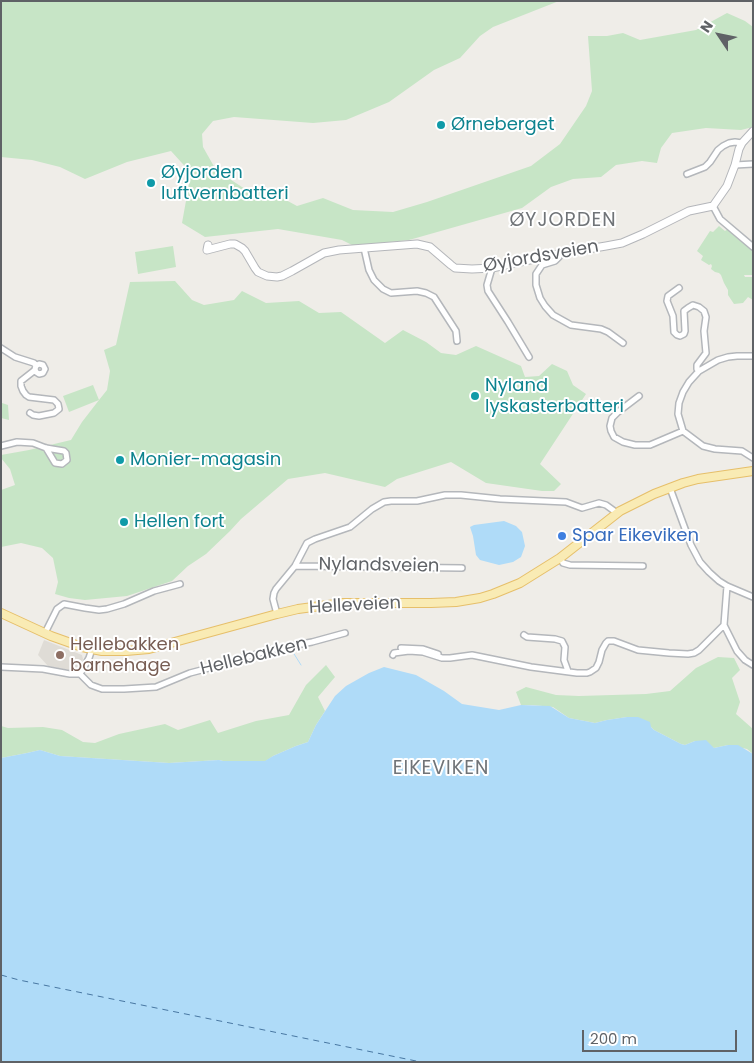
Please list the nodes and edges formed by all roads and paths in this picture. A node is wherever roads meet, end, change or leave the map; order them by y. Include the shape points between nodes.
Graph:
1 (753, 131) edge
2 (742, 143) junction
3 (753, 164) edge
4 (735, 165) junction
5 (687, 174) dead end
6 (713, 206) junction
7 (208, 245) dead end
8 (753, 247) edge
9 (364, 248) junction
10 (558, 254) junction
11 (492, 268) junction
12 (679, 288) dead end
13 (458, 341) dead end
14 (623, 343) dead end
15 (1, 348) edge
16 (753, 356) edge
17 (529, 357) dead end
18 (699, 371) junction
19 (638, 396) dead end
20 (30, 413) dead end
21 (683, 431) junction
22 (1, 446) edge
23 (46, 448) dead end
24 (753, 458) edge
25 (753, 471) edge
26 (670, 488) junction
27 (617, 513) junction
28 (560, 558) junction
29 (295, 566) junction
30 (643, 566) dead end
31 (462, 568) dead end
32 (180, 584) dead end
33 (727, 586) junction
34 (753, 597) edge
35 (1, 613) edge
36 (277, 614) junction
37 (724, 625) junction
38 (45, 633) junction
39 (345, 633) dead end
40 (524, 635) dead end
41 (401, 648) dead end
42 (92, 649) junction
43 (393, 655) dead end
44 (444, 658) junction
45 (753, 665) edge
46 (1, 667) edge
47 (568, 671) junction
48 (80, 674) junction

1 - 2 street
2 - 4 street
2 - 5 street via 723,146 705,167
3 - 4 street
4 - 6 street via 727,186
6 - 8 street via 720,219
6 - 10 street, Øyjordsveien via 689,211 622,242
7 - 9 street, Øyjordsveien via 207,250 235,244 246,251 258,272 276,277 324,253
9 - 11 street, Øyjordsveien via 417,244 430,247 455,268
9 - 13 street via 369,270 383,290 391,293 421,292 434,297 456,331
10 - 11 street, Øyjordsveien
10 - 14 street via 555,261 542,265 536,274 536,285 545,306 553,315 571,325 601,329
11 - 17 street via 488,291
12 - 18 street via 668,296 667,301 674,332 680,336 684,334 684,312 692,306 699,307 706,317 706,353 697,365
15 - 20 street via 34,363 36,368 21,381 26,395 55,400 58,404 54,413 39,416
16 - 18 street via 718,360
18 - 21 street via 689,382 679,403 678,414
19 - 21 street via 612,418 610,426 614,437 634,445 650,445
21 - 24 street via 703,446 742,450
22 - 23 street via 21,442
25 - 26 main road, Helleveien via 698,479
26 - 27 main road, Helleveien
26 - 33 street via 700,562
27 - 28 main road, Helleveien
27 - 29 street, Nylandsveien via 597,503 582,508 566,502 452,494 417,501 388,501 350,526 311,540
28 - 30 street via 570,565
28 - 36 main road, Helleveien via 520,584 480,598 431,603 343,603
29 - 31 street, Nylandsveien
29 - 36 street, Nylandsveien via 274,593
32 - 38 street via 154,590 108,609 64,604 57,609
33 - 34 street
33 - 37 street
35 - 38 main road, Helleveien
36 - 42 main road, Helleveien via 149,648 126,651
37 - 45 street via 737,651
37 - 47 street via 694,653 638,650 610,641 593,670 582,673
38 - 42 main road, Helleveien
39 - 48 street, Hellebakken via 196,671 156,687 102,689 91,685
40 - 47 street via 562,641 566,647 564,660
41 - 44 street via 423,649
42 - 48 street
43 - 44 street via 415,651
44 - 47 street via 472,655
46 - 48 street, Hellebakken

